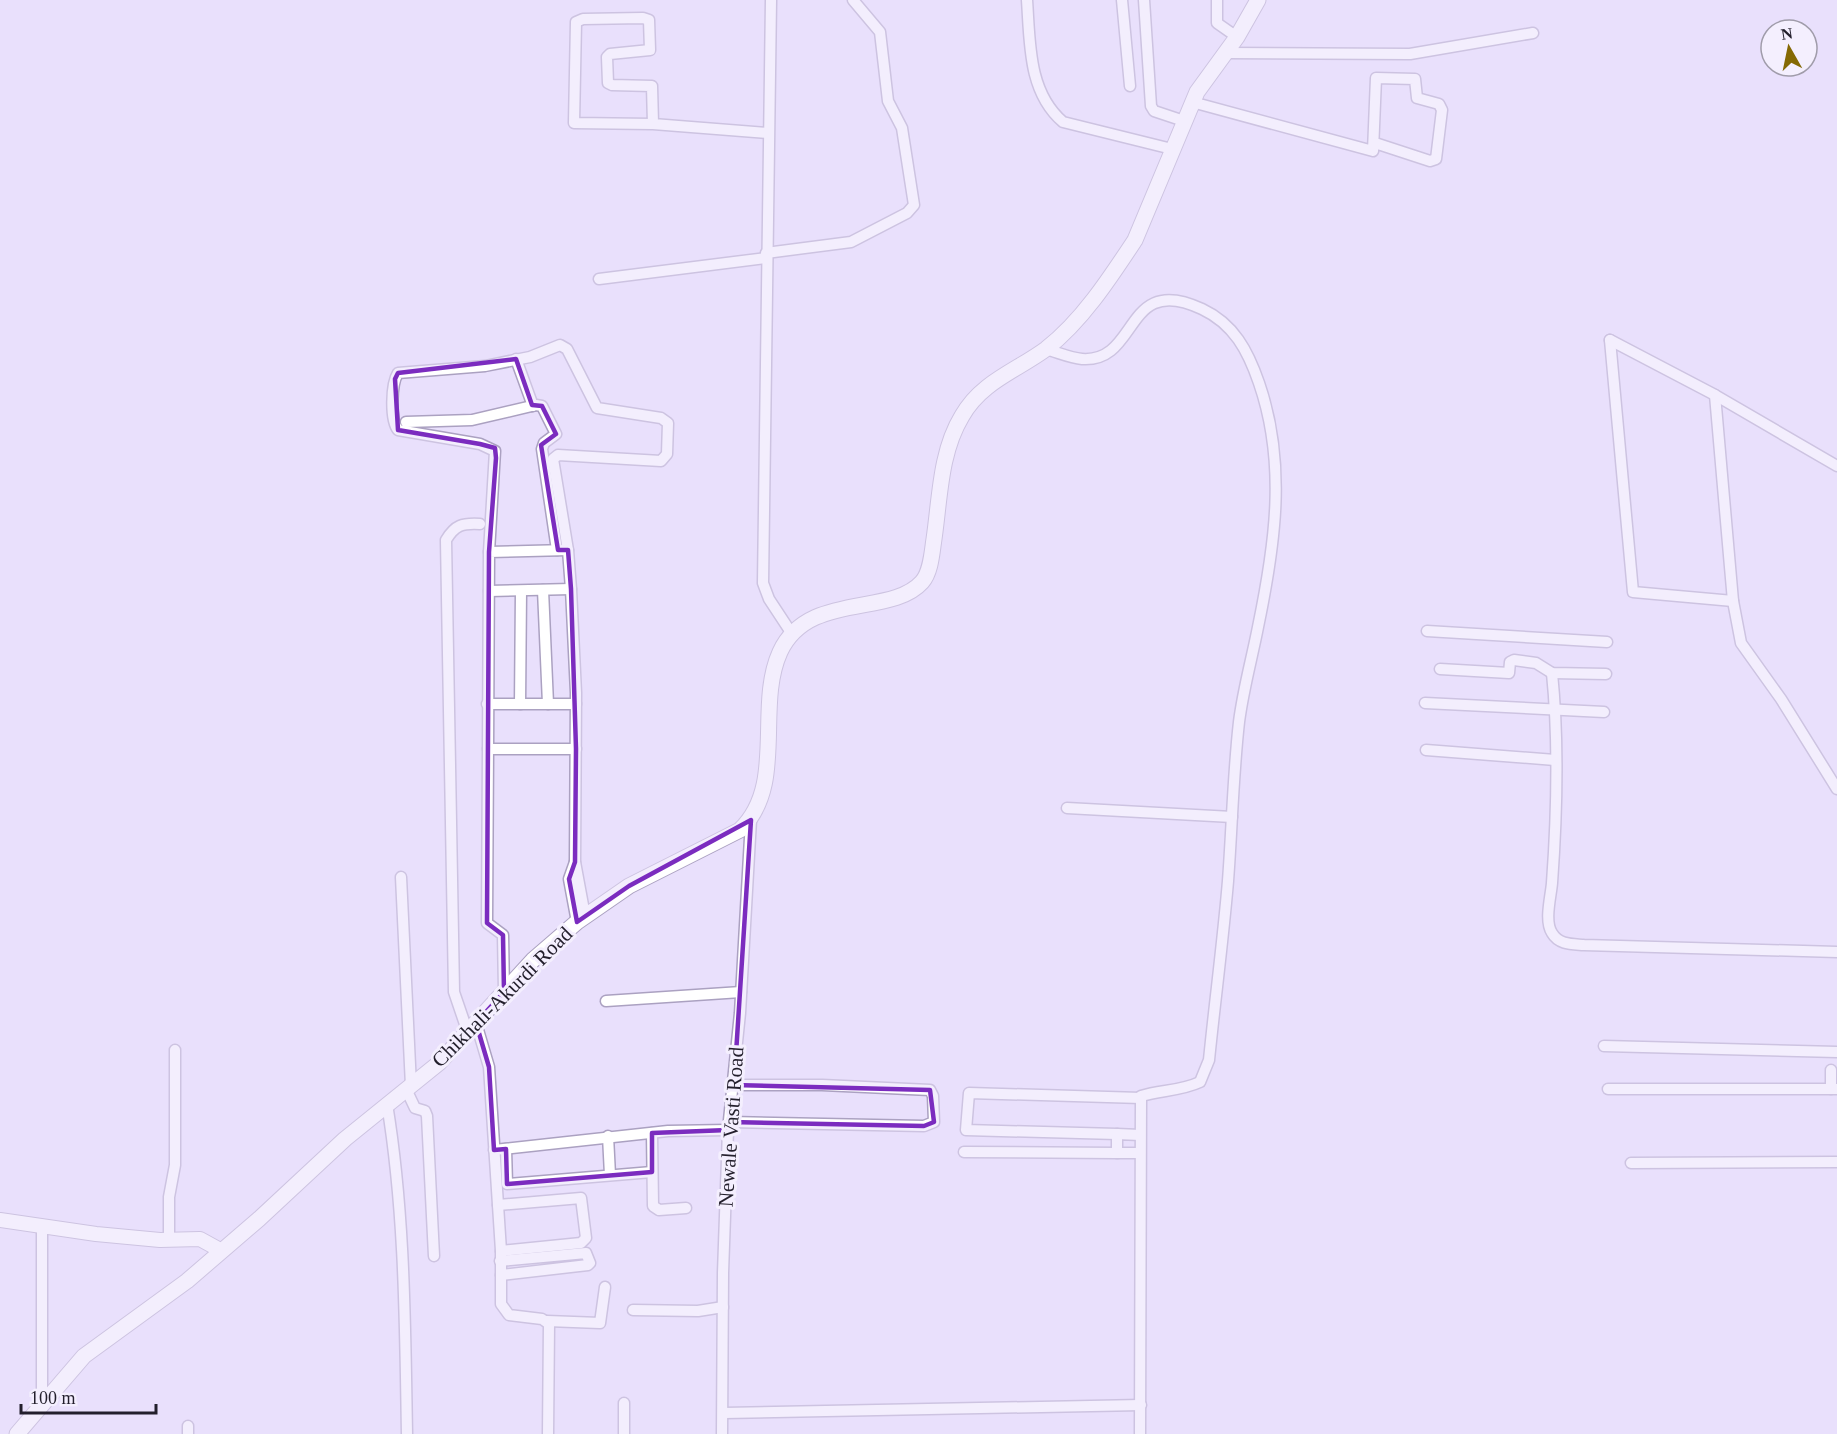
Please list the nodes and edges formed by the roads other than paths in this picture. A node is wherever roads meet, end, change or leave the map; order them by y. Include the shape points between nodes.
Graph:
1 (771, 0) edge
2 (853, 0) edge
3 (1026, 0) edge
4 (1122, 0) edge
5 (1144, 0) edge
6 (1217, 0) edge
7 (1258, 0) edge
8 (1533, 33) dead end
9 (1237, 37) junction
10 (1226, 53) junction
11 (1130, 86) dead end
12 (1192, 102) junction
13 (1184, 121) junction
14 (652, 124) junction
15 (767, 133) junction
16 (1375, 143) junction
17 (1172, 149) junction
18 (766, 256) junction
19 (599, 279) dead end
20 (1045, 349) junction
21 (516, 359) junction
22 (1715, 395) junction
23 (532, 405) junction
24 (405, 422) dead end
25 (1837, 466) edge
26 (480, 524) dead end
27 (563, 550) junction
28 (489, 552) junction
29 (572, 589) junction
30 (543, 590) junction
31 (489, 591) junction
32 (521, 591) junction
33 (1733, 601) junction
34 (1427, 631) dead end
35 (792, 634) junction
36 (1607, 642) dead end
37 (1440, 669) dead end
38 (1552, 673) junction
39 (1606, 675) dead end
40 (487, 704) junction
41 (520, 704) junction
42 (548, 704) junction
43 (576, 704) junction
44 (1425, 704) dead end
45 (1556, 710) junction
46 (1604, 712) dead end
47 (488, 749) junction
48 (576, 749) junction
49 (1426, 750) dead end
50 (1555, 760) junction
51 (1837, 789) edge
52 (1067, 808) dead end
53 (1232, 817) junction
54 (751, 820) junction
55 (401, 877) dead end
56 (581, 919) junction
57 (1837, 952) edge
58 (504, 992) junction
59 (741, 992) junction
60 (606, 1001) dead end
61 (472, 1028) junction
62 (1604, 1046) dead end
63 (175, 1050) dead end
64 (1837, 1052) edge
65 (1831, 1070) dead end
66 (734, 1085) junction
67 (408, 1087) junction
68 (1608, 1089) dead end
69 (1834, 1089) edge
70 (1141, 1098) junction
71 (387, 1104) junction
72 (729, 1126) junction
73 (652, 1133) junction
74 (1117, 1134) junction
75 (1140, 1135) junction
76 (608, 1137) junction
77 (500, 1149) junction
78 (964, 1152) dead end
79 (1117, 1153) junction
80 (1140, 1153) junction
81 (1837, 1162) edge
82 (1631, 1163) dead end
83 (652, 1172) junction
84 (610, 1175) junction
85 (498, 1205) junction
86 (686, 1208) dead end
87 (0, 1220) edge
88 (42, 1226) junction
89 (169, 1240) junction
90 (220, 1250) junction
91 (434, 1256) dead end
92 (500, 1256) junction
93 (501, 1275) junction
94 (605, 1287) dead end
95 (723, 1307) junction
96 (633, 1310) dead end
97 (547, 1321) junction
98 (624, 1403) dead end
99 (42, 1404) junction
100 (1141, 1405) junction
101 (723, 1413) junction
102 (17, 1434) edge
103 (406, 1434) edge
104 (548, 1434) edge
105 (624, 1434) edge
106 (723, 1434) edge
107 (1140, 1434) edge

1 - 15 street
2 - 18 street via 880,32 888,101 902,128 914,205 907,213 851,242
3 - 17 street via 1035,80 1052,113 1063,122
4 - 11 street
5 - 13 street via 1151,106 1154,111
6 - 9 street via 1217,23
7 - 9 main road
8 - 10 street via 1410,54
9 - 10 main road
10 - 12 main road
12 - 13 main road
12 - 16 street via 1369,151 1373,151
13 - 17 main road
14 - 14 street via 574,123 576,22 649,20 650,50 607,57 608,83 612,86 652,86
14 - 15 street
15 - 18 street
16 - 16 street via 1376,78 1415,79 1417,98 1439,104 1442,110 1436,159 1430,161
17 - 20 main road via 1135,240 1123,259 1070,325
18 - 19 street
18 - 35 street via 763,583 765,593
20 - 35 main road via 978,394 960,418 947,449 931,558 922,582 903,594 828,612
20 - 53 street via 1083,359 1095,357 1121,340 1144,307 1154,301 1177,300 1222,321 1251,358 1271,424 1277,463 1276,504 1258,626 1240,712
21 - 23 street
21 - 27 street via 563,346 597,408 661,418 668,423 667,454 661,461 555,456
21 - 28 street via 485,366 398,373 395,379 394,420 398,430 480,444 495,451
22 - 25 street
22 - 33 street
22 - 33 street via 1610,340 1633,592
23 - 24 street via 472,420
23 - 27 street via 542,406 556,434 542,449
26 - 61 street via 460,524 446,540 454,992
27 - 28 street
27 - 29 street
28 - 31 street
29 - 30 street
29 - 43 street
30 - 32 street
30 - 42 street
31 - 32 street
31 - 40 street
32 - 41 street
33 - 51 street via 1741,643
34 - 36 street
35 - 54 main road via 780,651 775,669 765,774
37 - 38 street via 1509,674 1510,662 1514,660 1536,663
38 - 39 street
38 - 45 street
40 - 41 street
40 - 47 street
41 - 42 street
42 - 43 street
43 - 48 street
44 - 45 street
45 - 46 street
45 - 50 street
47 - 48 street
47 - 58 street via 487,923 503,935
48 - 56 street via 575,862 569,879
49 - 50 street
50 - 57 street via 1549,924 1551,933 1562,942
52 - 53 street
53 - 70 street via 1228,885 1205,1074 1200,1082 1186,1088 1164,1089
54 - 56 main road, Chikhali-Akurdi Road via 740,830 628,886
54 - 59 street, Newale Vasti Road
55 - 67 street
56 - 58 main road, Chikhali-Akurdi Road via 533,960
58 - 61 main road, Chikhali-Akurdi Road
59 - 60 street
59 - 66 street, Newale Vasti Road
61 - 67 main road, Chikhali-Akurdi Road via 439,1063
61 - 77 street via 489,1067
62 - 64 street
63 - 89 street via 175,1165 169,1197
65 - 69 street
66 - 72 street, Newale Vasti Road
66 - 72 street via 925,1089 933,1096 934,1122 924,1126
67 - 71 main road, Chikhali-Akurdi Road
67 - 91 street via 415,1108 428,1116
68 - 69 street
70 - 74 street via 969,1093 966,1130
70 - 75 street
71 - 90 main road, Chikhali-Akurdi Road
71 - 103 street via 395,1150 403,1278
72 - 73 street
72 - 95 street, Newale Vasti Road
73 - 76 street
73 - 83 street
74 - 75 street
74 - 79 street
75 - 80 street
76 - 77 street
76 - 84 street
77 - 84 street via 507,1184
77 - 85 street
78 - 79 street
79 - 80 street
80 - 100 street
81 - 82 street
83 - 84 street
83 - 86 street via 655,1209
85 - 92 street
85 - 92 street via 581,1198 586,1238 581,1243
87 - 88 street
88 - 89 street via 68,1232
88 - 99 street
89 - 90 street via 200,1239
90 - 99 main road, Chikhali-Akurdi Road via 171,1294 84,1356
92 - 93 street
92 - 93 street via 586,1253 590,1263
93 - 97 street via 502,1310 508,1316
94 - 97 street via 600,1323
95 - 96 street via 698,1311
95 - 101 street, Newale Vasti Road
97 - 104 street
98 - 105 street
99 - 102 main road, Chikhali-Akurdi Road
100 - 101 street
100 - 107 street
101 - 106 street, Newale Vasti Road

